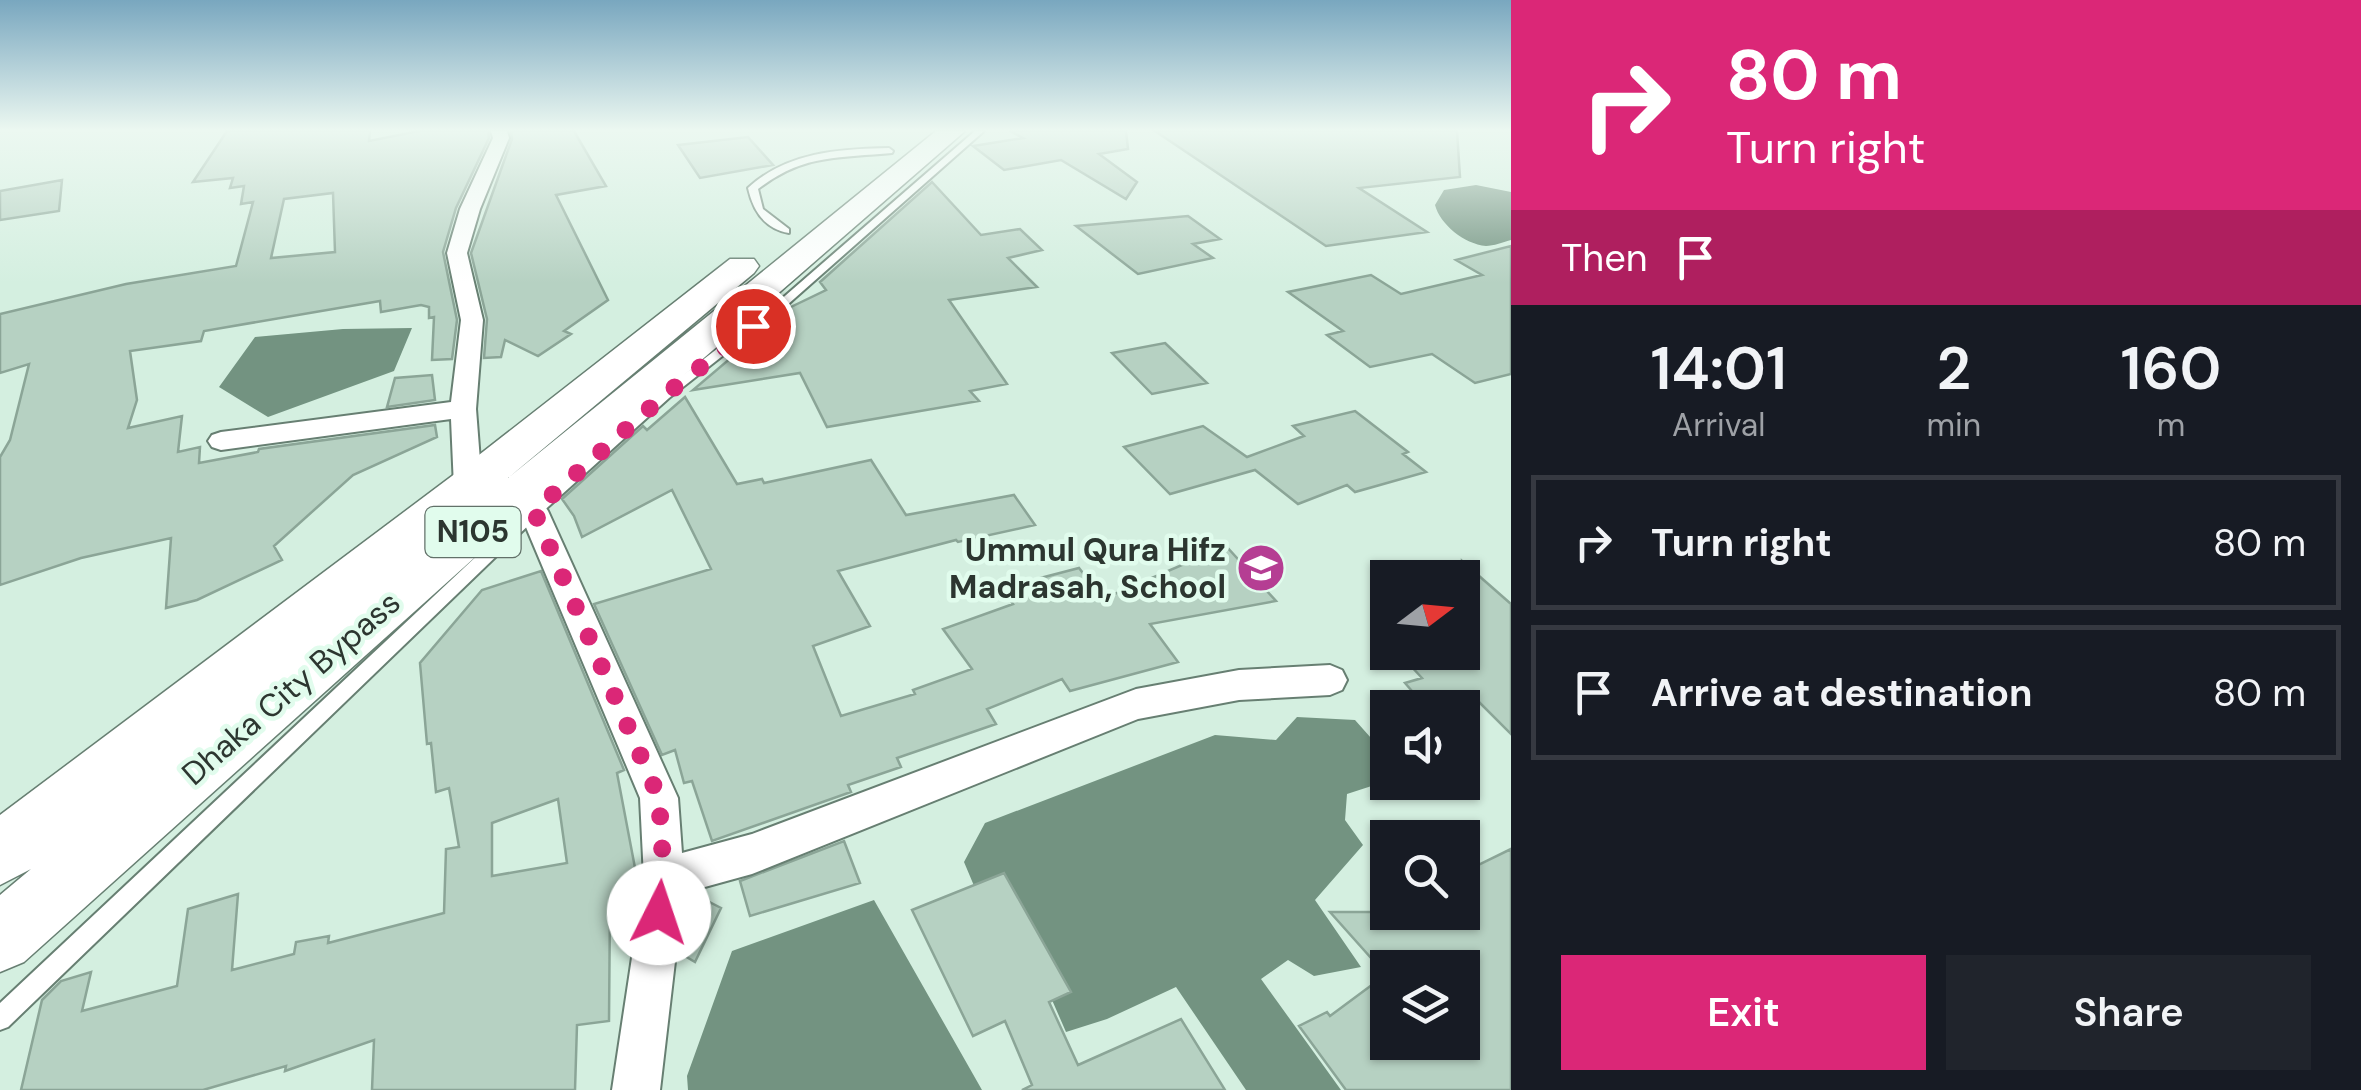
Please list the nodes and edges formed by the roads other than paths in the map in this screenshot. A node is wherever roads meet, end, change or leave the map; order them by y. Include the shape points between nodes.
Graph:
1 (482, 182) edge
2 (849, 182) edge
3 (894, 182) edge
4 (922, 182) edge
5 (464, 409) junction
6 (221, 441) dead end
7 (468, 487) junction
8 (528, 502) junction
9 (1330, 680) dead end
10 (0, 854) edge
11 (664, 878) junction
12 (0, 938) edge
13 (0, 1019) edge
14 (636, 1090) edge

1 - 5 street via 457,253 472,320
2 - 7 highway
3 - 8 highway, Dhaka City Bypass / N105
4 - 8 lane via 782,304
5 - 6 street
5 - 7 street
7 - 10 highway
8 - 11 street via 659,798
8 - 12 highway, Dhaka City Bypass / N105
8 - 13 lane
9 - 11 street via 1240,685 1136,704 752,854
11 - 14 street

